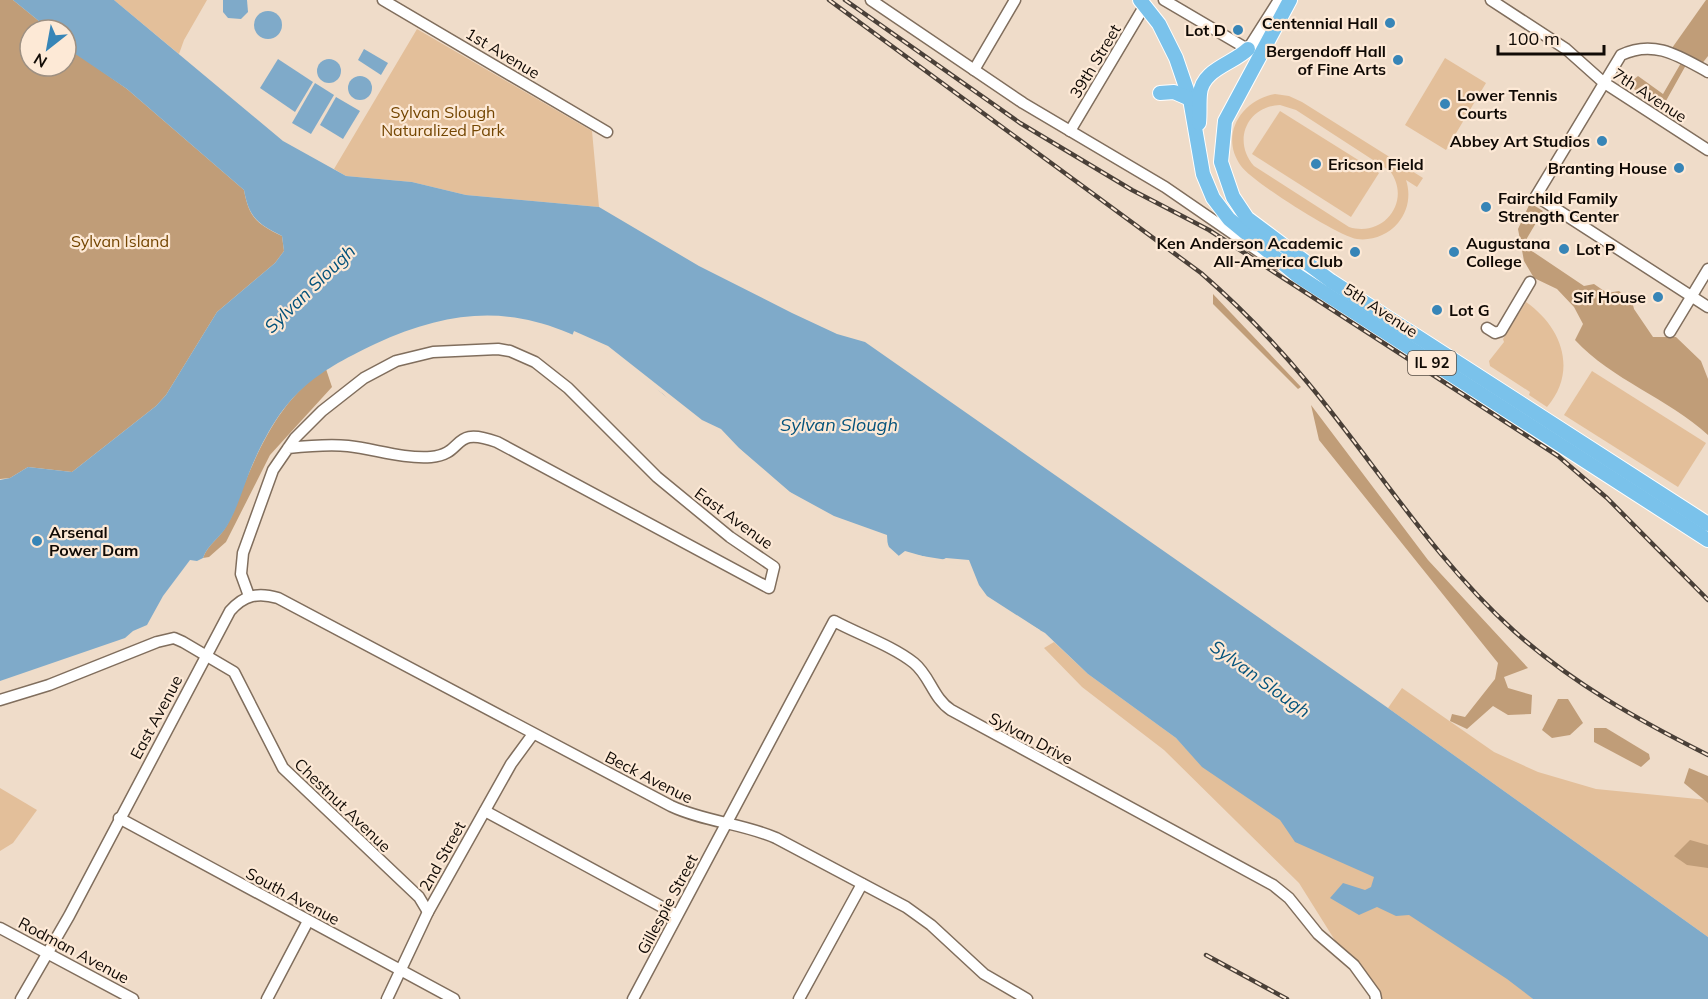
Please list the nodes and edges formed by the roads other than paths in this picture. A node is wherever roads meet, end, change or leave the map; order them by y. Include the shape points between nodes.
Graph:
1 (383, 0) edge
2 (871, 0) edge
3 (1015, 0) edge
4 (1164, 0) edge
5 (1279, 0) edge
6 (1290, 0) edge
7 (1491, 0) edge
8 (1142, 3) edge
9 (1271, 36) junction
10 (1249, 48) junction
11 (974, 70) junction
12 (1708, 72) edge
13 (1603, 82) junction
14 (1160, 93) dead end
15 (1190, 99) junction
16 (1070, 131) junction
17 (607, 132) dead end
18 (1198, 149) junction
19 (1708, 150) edge
20 (1708, 269) edge
21 (1298, 276) junction
22 (1530, 282) dead end
23 (1691, 296) junction
24 (1708, 307) edge
25 (1487, 328) dead end
26 (1670, 332) dead end
27 (288, 448) junction
28 (1708, 524) edge
29 (1708, 540) edge
30 (249, 596) junction
31 (206, 656) junction
32 (0, 700) edge
33 (533, 734) junction
34 (740, 800) junction
35 (484, 811) junction
36 (119, 818) junction
37 (727, 824) junction
38 (765, 833) junction
39 (862, 884) junction
40 (428, 912) junction
41 (677, 915) junction
42 (308, 921) junction
43 (0, 928) edge
44 (47, 953) junction
45 (402, 971) junction
46 (21, 999) edge
47 (133, 999) edge
48 (267, 999) edge
49 (387, 999) edge
50 (454, 999) edge
51 (633, 999) edge
52 (799, 999) edge
53 (1027, 999) edge
54 (1376, 999) edge

1 - 17 street, 1st Avenue
2 - 11 street
3 - 11 street
4 - 10 street
5 - 10 street
6 - 9 main road, IL 92
7 - 13 street, 7th Avenue via 1566,49
8 - 15 main road, IL 92 via 1166,36
8 - 16 street, 39th Street
9 - 10 street
9 - 28 main road, 5th Avenue / IL 92 via 1225,121 1221,146 1224,173 1247,218 1342,289
10 - 18 main road via 1210,73 1202,86
11 - 16 street
12 - 13 street via 1671,52 1646,47 1621,55
13 - 19 street, 7th Avenue
13 - 23 street via 1536,196
14 - 15 main road via 1174,92
15 - 18 main road, IL 92
16 - 21 street via 1165,187
18 - 21 main road, 5th Avenue / IL 92 via 1203,174 1220,210
20 - 23 street
21 - 29 main road, 5th Avenue / IL 92
22 - 25 street via 1501,331 1495,333
23 - 24 street
23 - 26 street
27 - 27 street, East Avenue via 347,446 427,457 450,451 462,438 478,435 769,588 774,573 774,567 767,561 730,537 657,477 557,379 535,362 510,351 433,352 396,361 348,388 307,424
27 - 30 street, East Avenue via 273,470 243,553 241,574
30 - 31 street, East Avenue via 230,611
30 - 33 street, Beck Avenue via 278,598
31 - 32 street, Chestnut Avenue via 167,638
31 - 36 street, East Avenue
31 - 40 street, Chestnut Avenue via 224,664 239,679 283,768 419,897
33 - 35 street, 2nd Street
33 - 37 street, Beck Avenue via 683,812
34 - 37 street, Sylvan Drive
34 - 38 street via 739,810 744,818
34 - 54 street, Sylvan Drive via 834,621 912,662 924,673 940,703 951,710 1273,885 1354,966
35 - 40 street, 2nd Street
35 - 41 street
36 - 42 street, South Avenue
36 - 44 street, East Avenue
37 - 38 street, Beck Avenue
37 - 41 street, Gillespie Street
38 - 39 street, Beck Avenue
39 - 52 street
39 - 53 street, Beck Avenue via 921,917 984,974
40 - 45 street, 2nd Street
41 - 51 street, Gillespie Street
42 - 45 street, South Avenue
42 - 48 street
43 - 44 street, Rodman Avenue
44 - 46 street, East Avenue
44 - 47 street, Rodman Avenue
45 - 49 street, 2nd Street
45 - 50 street, South Avenue

